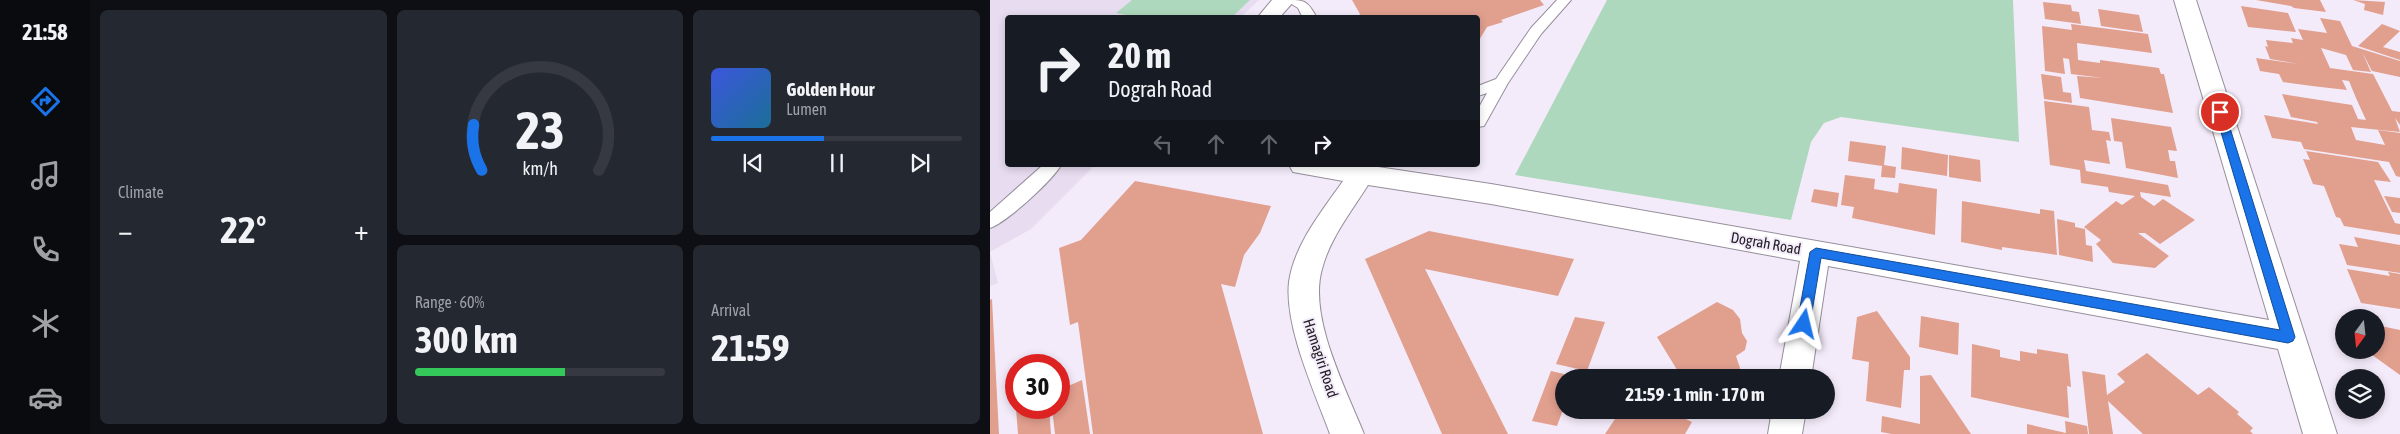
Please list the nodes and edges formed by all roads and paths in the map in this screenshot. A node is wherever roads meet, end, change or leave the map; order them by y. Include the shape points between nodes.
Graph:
1 (1284, 0) edge
2 (1292, 0) edge
3 (1564, 0) edge
4 (2185, 0) edge
5 (1270, 15) edge
6 (1308, 15) edge
7 (1501, 82) junction
8 (1480, 90) edge
9 (1480, 119) edge
10 (1051, 167) edge
11 (1326, 167) edge
12 (1362, 170) edge
13 (990, 220) edge
14 (1816, 252) junction
15 (2288, 337) junction
16 (1796, 369) edge
17 (1788, 419) edge
18 (1347, 434) edge
19 (1785, 434) edge
20 (2320, 434) edge

1 - 5 street
2 - 6 lane via 1304,6
3 - 7 lane via 1536,30
4 - 15 street
7 - 8 lane
7 - 9 lane
10 - 13 lane
11 - 12 street, Dograh Road
12 - 14 street, Dograh Road
12 - 18 street, Hamagiri Road via 1313,254 1304,283 1307,322
14 - 15 street, Dograh Road
14 - 16 street
15 - 20 street
17 - 19 street

